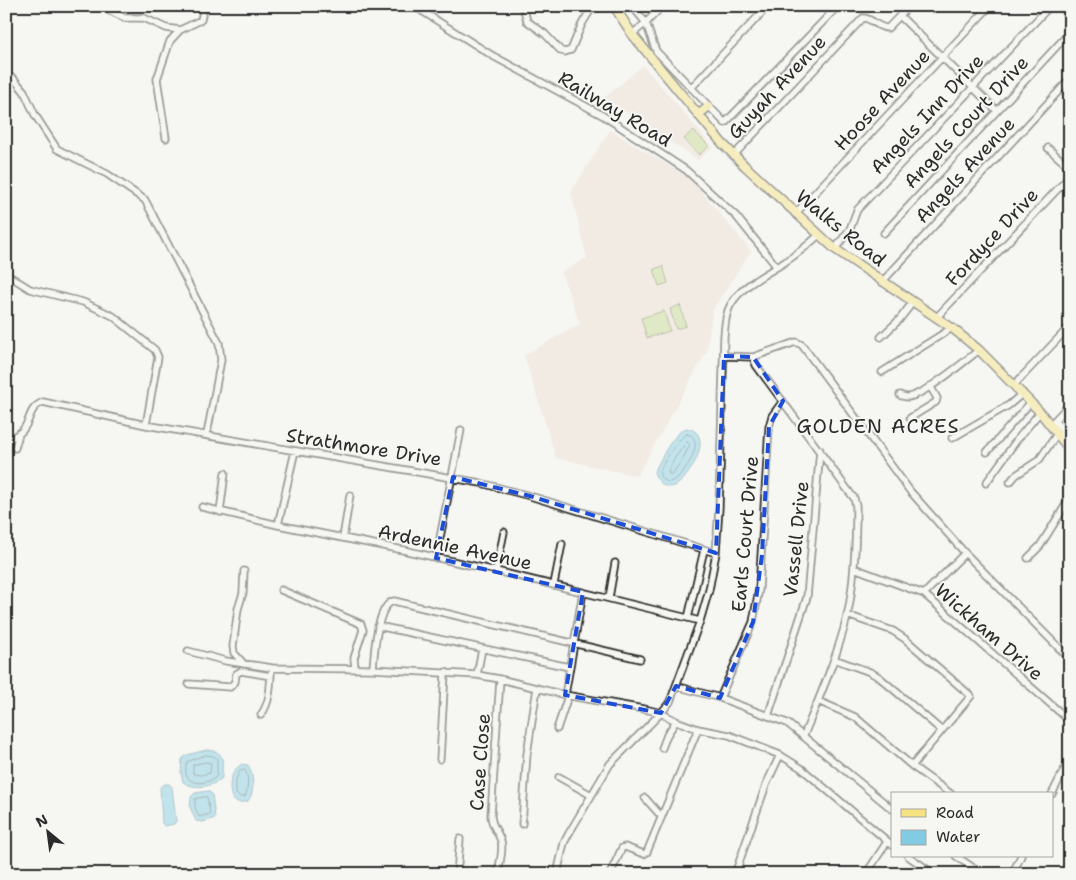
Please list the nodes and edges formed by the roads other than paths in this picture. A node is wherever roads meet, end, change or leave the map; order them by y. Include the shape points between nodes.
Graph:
1 (109, 6) edge
2 (204, 6) edge
3 (414, 6) edge
4 (523, 6) edge
5 (593, 6) edge
6 (614, 6) edge
7 (632, 6) edge
8 (662, 6) edge
9 (768, 6) edge
10 (838, 6) edge
11 (990, 6) edge
12 (1050, 6) edge
13 (906, 7) edge
14 (900, 16) junction
15 (646, 23) junction
16 (180, 30) junction
17 (1070, 32) edge
18 (632, 34) junction
19 (942, 57) junction
20 (13, 78) dead end
21 (1070, 79) edge
22 (692, 88) junction
23 (973, 88) junction
24 (708, 107) junction
25 (997, 111) junction
26 (698, 115) junction
27 (166, 138) dead end
28 (1048, 148) dead end
29 (734, 155) junction
30 (1070, 168) edge
31 (1070, 176) edge
32 (795, 214) junction
33 (884, 233) dead end
34 (819, 235) junction
35 (835, 249) junction
36 (777, 267) junction
37 (6, 274) edge
38 (882, 282) junction
39 (913, 302) junction
40 (936, 318) junction
41 (1070, 326) edge
42 (952, 328) junction
43 (881, 337) dead end
44 (979, 350) junction
45 (724, 356) junction
46 (753, 357) junction
47 (882, 372) dead end
48 (1015, 384) junction
49 (930, 386) junction
50 (1024, 394) junction
51 (900, 395) dead end
52 (783, 401) junction
53 (1031, 402) junction
54 (1070, 404) edge
55 (1040, 412) junction
56 (910, 418) dead end
57 (1052, 423) junction
58 (146, 424) junction
59 (460, 430) dead end
60 (19, 434) junction
61 (207, 434) junction
62 (1057, 434) junction
63 (1070, 436) edge
64 (952, 438) dead end
65 (8, 440) dead end
66 (15, 448) dead end
67 (820, 450) junction
68 (1070, 450) edge
69 (295, 451) junction
70 (987, 452) dead end
71 (225, 473) dead end
72 (453, 477) junction
73 (1010, 482) dead end
74 (986, 483) dead end
75 (350, 495) dead end
76 (1070, 498) edge
77 (202, 507) dead end
78 (220, 512) junction
79 (278, 525) junction
80 (504, 532) dead end
81 (343, 538) junction
82 (562, 544) dead end
83 (704, 550) junction
84 (716, 553) junction
85 (965, 554) junction
86 (436, 558) junction
87 (1028, 558) dead end
88 (615, 563) dead end
89 (854, 568) junction
90 (244, 571) dead end
91 (496, 571) junction
92 (554, 584) junction
93 (280, 590) dead end
94 (583, 592) junction
95 (924, 594) junction
96 (609, 598) junction
97 (847, 615) junction
98 (688, 618) junction
99 (700, 621) junction
100 (378, 626) junction
101 (574, 643) junction
102 (482, 649) junction
103 (188, 651) dead end
104 (640, 659) dead end
105 (834, 659) junction
106 (1070, 659) edge
107 (244, 664) junction
108 (569, 667) junction
109 (272, 668) junction
110 (355, 668) junction
111 (373, 668) junction
112 (446, 672) junction
113 (477, 674) junction
114 (271, 676) junction
115 (500, 679) junction
116 (189, 684) dead end
117 (676, 686) junction
118 (537, 688) junction
119 (566, 696) junction
120 (720, 698) junction
121 (818, 701) junction
122 (661, 713) junction
123 (261, 715) dead end
124 (768, 716) junction
125 (676, 721) junction
126 (1070, 721) edge
127 (557, 729) dead end
128 (698, 729) junction
129 (941, 730) junction
130 (804, 735) junction
131 (662, 748) dead end
132 (780, 755) junction
133 (1070, 758) edge
134 (440, 759) dead end
135 (912, 766) junction
136 (559, 777) dead end
137 (948, 792) edge
138 (1053, 792) edge
139 (590, 795) junction
140 (645, 798) dead end
141 (891, 808) edge
142 (660, 816) junction
143 (522, 824) dead end
144 (460, 839) dead end
145 (890, 844) edge
146 (911, 858) edge
147 (959, 858) edge
148 (1020, 858) edge
149 (457, 874) edge
150 (498, 874) edge
151 (556, 874) edge
152 (610, 874) edge
153 (735, 874) edge
154 (866, 874) edge
155 (934, 874) edge
156 (982, 874) edge
157 (1012, 874) edge

1 - 16 street via 110,12 125,18 144,18 166,28
2 - 16 street via 201,20
3 - 36 street, Railway Road via 493,56 602,115 686,170 736,216
4 - 5 street via 528,21 561,52 571,50
6 - 18 main road, Walks Road
7 - 15 street
8 - 15 street
9 - 22 street
10 - 24 street via 725,123
11 - 19 street, Hoose Avenue
12 - 23 street, Angels Inn Drive
13 - 14 street
14 - 19 street
14 - 29 street, Guyah Avenue via 888,28 863,18
15 - 18 street
15 - 22 street via 656,51
16 - 27 street via 170,41 157,79
17 - 25 street, Angels Court Drive
18 - 26 main road, Walks Road
19 - 23 street
19 - 32 street, Hoose Avenue
20 - 61 street via 24,90 35,115 57,149 107,174 145,200 221,351
21 - 38 street, Angels Avenue
22 - 24 street
23 - 25 street
23 - 35 street, Angels Inn Drive via 857,210 850,229
24 - 26 main road
25 - 33 street, Angels Court Drive
26 - 29 main road, Walks Road
28 - 30 street
29 - 32 main road, Walks Road
31 - 40 street, Fordyce Drive
32 - 34 main road, Walks Road
34 - 35 main road, Walks Road
34 - 36 street
35 - 38 main road, Walks Road
36 - 45 street via 752,284 730,306 724,328
37 - 58 street via 30,289 83,302 113,316 155,350 158,357
38 - 39 main road, Walks Road
39 - 40 main road, Walks Road
39 - 43 street
40 - 42 main road, Walks Road
41 - 48 street
42 - 44 main road, Walks Road
42 - 47 street
44 - 48 main road, Walks Road
44 - 49 street
45 - 46 street
45 - 84 street
46 - 52 street
46 - 85 street via 796,342 802,345 910,491
48 - 50 main road, Walks Road
49 - 51 street via 909,397
49 - 56 street via 936,402
50 - 53 main road, Walks Road
50 - 64 street
52 - 67 street
52 - 120 street, Earls Court Drive via 772,416 769,427 762,555 753,622
53 - 55 main road, Walks Road
53 - 70 street
54 - 57 street
55 - 57 main road, Walks Road
55 - 74 street
57 - 62 main road, Walks Road
57 - 63 street
58 - 60 street, Strathmore Drive via 43,402 32,410
58 - 61 street, Strathmore Drive
59 - 72 street
60 - 65 street
60 - 66 street, Strathmore Drive
61 - 69 street, Strathmore Drive
62 - 68 main road, Walks Road
62 - 73 street via 1039,460
67 - 89 street via 854,498
67 - 124 street, Vassell Drive via 807,597
69 - 72 street, Strathmore Drive
69 - 79 street
71 - 78 street
72 - 83 street, Strathmore Drive via 530,496
72 - 86 street
75 - 81 street
76 - 87 street via 1040,546
77 - 78 street, Ardennie Avenue
78 - 79 street, Ardennie Avenue
79 - 81 street, Ardennie Avenue
80 - 91 street
81 - 86 street, Ardennie Avenue
82 - 92 street
83 - 84 street, Strathmore Drive
83 - 98 street
84 - 99 street
85 - 95 street
85 - 106 street
86 - 91 street, Ardennie Avenue
88 - 96 street
89 - 95 street, Wickham Drive
89 - 97 street
90 - 107 street via 233,646 234,653
91 - 92 street, Ardennie Avenue
92 - 94 street, Ardennie Avenue
93 - 110 street via 361,624 363,630 355,652
94 - 96 street, Ardennie Avenue
94 - 101 street
95 - 126 street, Wickham Drive
96 - 98 street, Ardennie Avenue
97 - 105 street
97 - 129 street via 893,631 971,696
98 - 99 street, Ardennie Avenue
99 - 117 street
100 - 101 street via 385,606 394,602
100 - 102 street
100 - 111 street
101 - 104 street
101 - 108 street
102 - 108 street
102 - 113 street
103 - 107 street
105 - 121 street
105 - 129 street via 879,677
107 - 109 street
108 - 119 street
109 - 110 street
109 - 114 street
110 - 111 street
111 - 112 street
112 - 113 street
112 - 134 street
113 - 115 street
114 - 116 street via 241,671 230,687
114 - 123 street via 270,697
115 - 118 street
115 - 150 street, Case Close via 491,815 502,845
117 - 120 street
117 - 122 street via 670,702
118 - 119 street
118 - 143 street via 527,754
119 - 122 street
119 - 127 street
120 - 124 street
121 - 130 street
121 - 135 street via 854,717
122 - 125 street
122 - 139 street via 610,764
124 - 130 street via 787,723
125 - 128 street
125 - 131 street
128 - 132 street via 729,736
128 - 142 street
129 - 135 street
130 - 141 street
132 - 145 street via 801,768
132 - 153 street via 766,784
133 - 138 street
135 - 137 street
136 - 139 street
139 - 151 street via 564,843
140 - 142 street
142 - 152 street via 647,852 622,848
144 - 149 street
145 - 154 street
146 - 155 street
147 - 156 street
148 - 157 street

